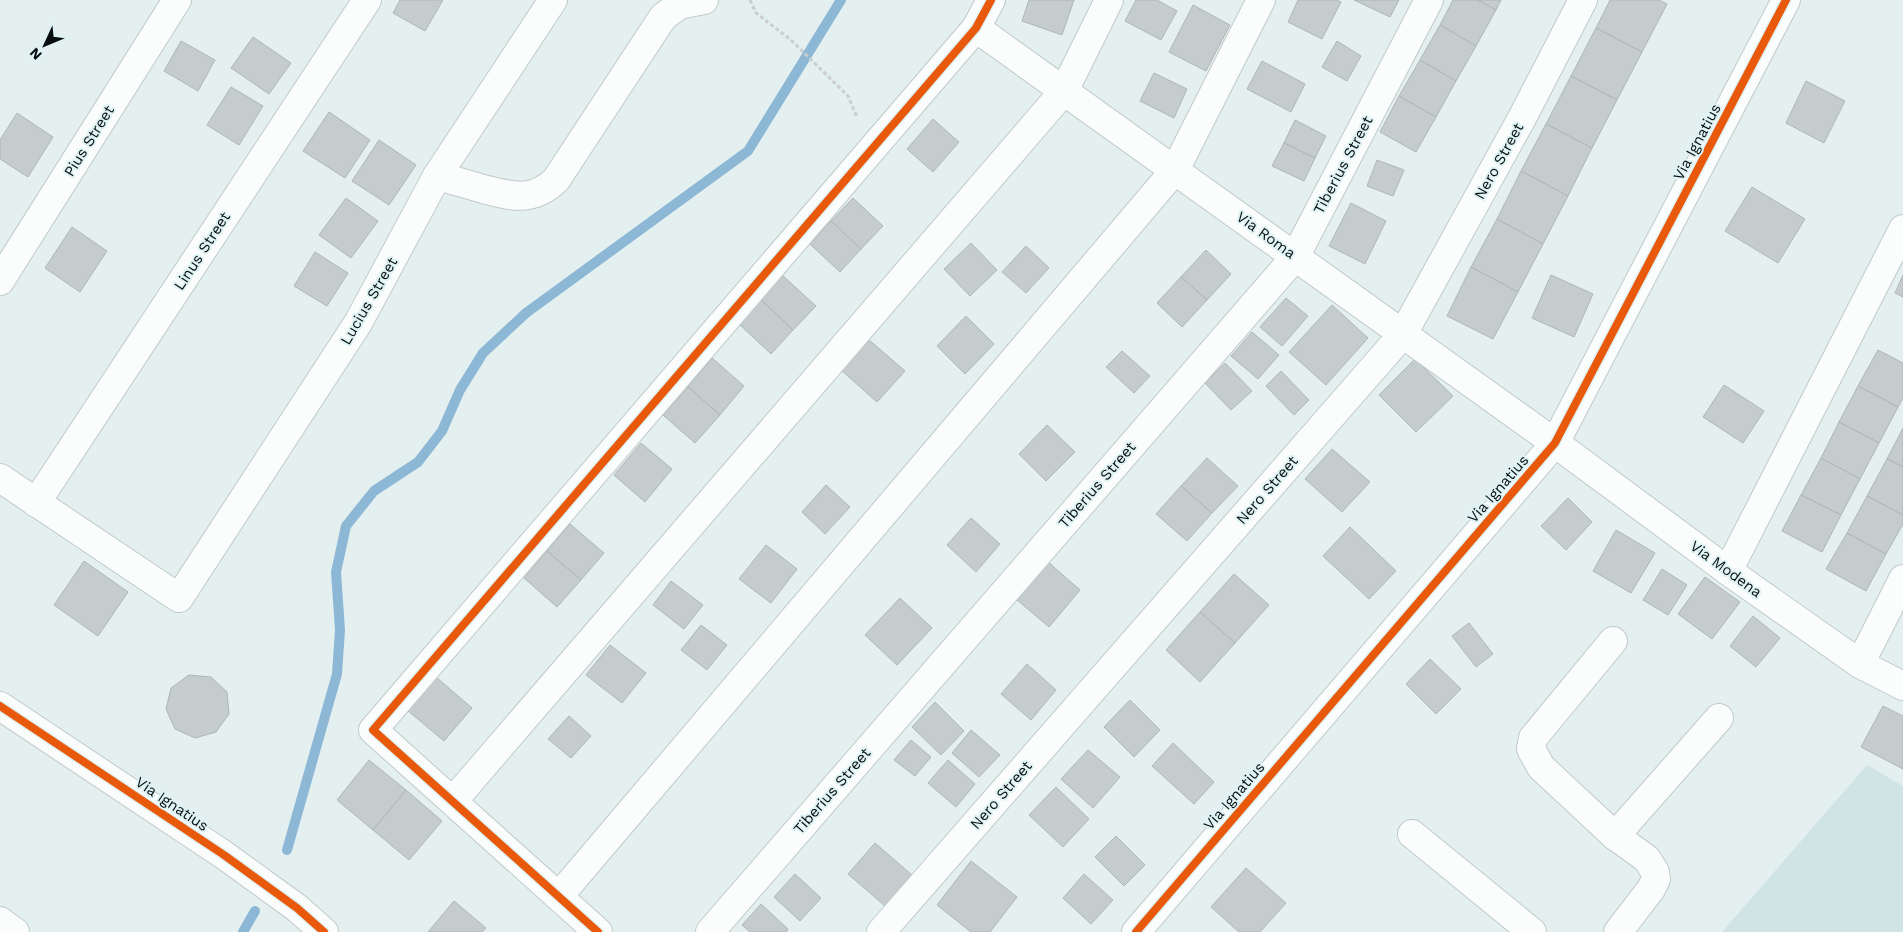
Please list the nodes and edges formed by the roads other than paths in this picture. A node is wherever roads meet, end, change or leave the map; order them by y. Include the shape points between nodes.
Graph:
1 (177, 0) edge
2 (368, 0) edge
3 (552, 0) edge
4 (704, 0) edge
5 (991, 0) edge
6 (1109, 0) edge
7 (1261, 0) edge
8 (1429, 0) edge
9 (1583, 0) edge
10 (1786, 0) edge
11 (976, 28) junction
12 (1064, 91) junction
13 (1175, 170) junction
14 (437, 176) junction
15 (1903, 229) edge
16 (1295, 257) junction
17 (0, 281) edge
18 (1403, 334) junction
19 (1555, 443) junction
20 (0, 478) edge
21 (36, 502) junction
22 (1728, 571) junction
23 (1903, 579) edge
24 (1613, 640) dead end
25 (1860, 664) junction
26 (1903, 686) edge
27 (0, 706) edge
28 (1719, 718) dead end
29 (453, 801) junction
30 (1412, 834) dead end
31 (1615, 836) junction
32 (559, 896) junction
33 (0, 921) edge
34 (15, 932) edge
35 (324, 932) edge
36 (598, 932) edge
37 (710, 932) edge
38 (882, 932) edge
39 (1136, 932) edge
40 (1532, 932) edge
41 (1618, 932) edge

1 - 17 street, Pius Street
2 - 21 street, Linus Street
3 - 14 street, Lucius Street
4 - 14 street via 679,6 663,16 549,187 531,195 508,196
5 - 11 street
6 - 12 street
7 - 13 street
8 - 16 street, Tiberius Street
9 - 18 street, Nero Street
10 - 19 street, Via Ignatius
11 - 12 street, Via Roma
11 - 29 street via 373,730
12 - 13 street, Via Roma
12 - 29 street
13 - 16 street, Via Roma
13 - 32 street
14 - 21 street, Lucius Street via 358,323 179,598
15 - 22 street
16 - 18 street, Via Roma
16 - 37 street, Tiberius Street
18 - 19 street, Via Roma
18 - 38 street, Nero Street
19 - 22 street, Via Modena
19 - 39 street, Via Ignatius
20 - 21 street
22 - 25 street, Via Modena
23 - 25 street
24 - 31 street via 1533,738 1531,749 1541,767
25 - 26 street, Via Modena
27 - 35 street, Via Ignatius via 224,855 297,908
28 - 31 street
29 - 32 street
30 - 40 street
31 - 41 street via 1647,859 1656,879
32 - 36 street
33 - 34 street

